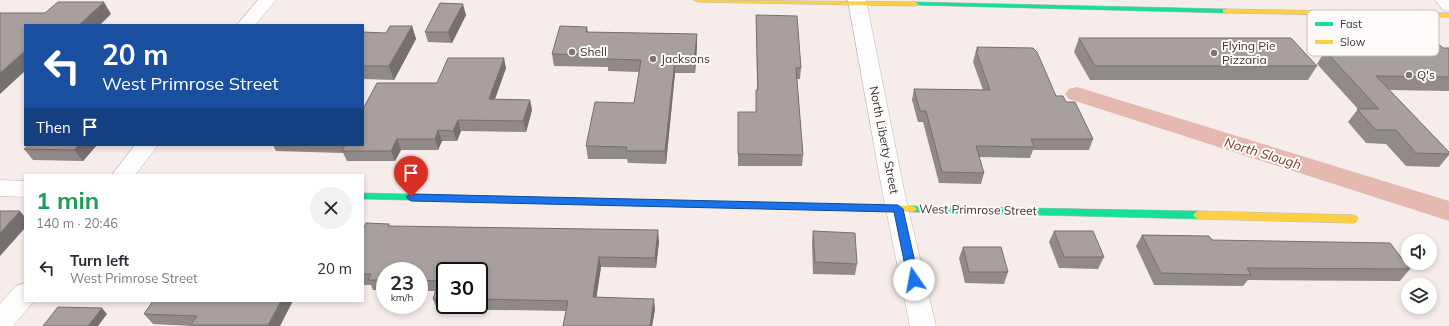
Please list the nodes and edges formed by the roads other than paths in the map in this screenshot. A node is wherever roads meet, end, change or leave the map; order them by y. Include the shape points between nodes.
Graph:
1 (267, 0) edge
2 (698, 0) edge
3 (1444, 0) edge
4 (857, 2) edge
5 (1449, 6) edge
6 (1307, 12) edge
7 (1439, 15) edge
8 (1449, 15) edge
9 (247, 24) edge
10 (146, 146) edge
11 (124, 174) edge
12 (0, 188) edge
13 (24, 189) edge
14 (364, 196) edge
15 (898, 209) junction
16 (1353, 219) dead end
17 (24, 294) edge
18 (0, 323) edge
19 (923, 326) edge

1 - 9 street
2 - 4 main road
3 - 5 street
4 - 6 main road
4 - 15 street, North Liberty Street
7 - 8 main road
10 - 11 street
12 - 13 street
14 - 15 main road, West Primrose Street
15 - 16 main road, West Primrose Street
15 - 19 street, North Liberty Street
17 - 18 street

